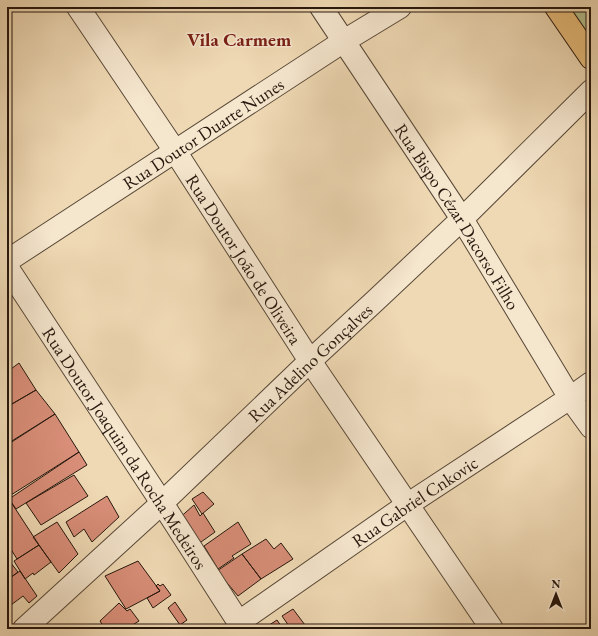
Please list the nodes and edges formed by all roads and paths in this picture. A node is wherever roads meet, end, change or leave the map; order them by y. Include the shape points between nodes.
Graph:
1 (78, 7) edge
2 (321, 7) edge
3 (400, 7) edge
4 (556, 7) edge
5 (585, 7) edge
6 (591, 16) edge
7 (344, 41) junction
8 (591, 58) edge
9 (591, 90) edge
10 (175, 151) junction
11 (462, 219) junction
12 (7, 261) edge
13 (7, 267) edge
14 (310, 361) junction
15 (591, 383) edge
16 (570, 398) junction
17 (591, 427) edge
18 (162, 503) junction
19 (407, 505) junction
20 (241, 626) edge
21 (24, 629) edge
22 (492, 629) edge

1 - 10 street, Rua Doutor João de Oliveira
2 - 7 street, Rua Bispo Cézar Dacorso Filho
3 - 7 street, Rua Doutor Duarte Nunes
4 - 8 main road
5 - 6 path
7 - 10 street, Rua Doutor Duarte Nunes
7 - 11 street, Rua Bispo Cézar Dacorso Filho
9 - 11 street, Rua Adelino Gonçalves
10 - 12 street, Rua Doutor Duarte Nunes
10 - 14 street, Rua Doutor João de Oliveira
11 - 14 street, Rua Adelino Gonçalves
11 - 16 street, Rua Bispo Cézar Dacorso Filho
13 - 18 street, Rua Doutor Joaquim da Rocha Medeiros
14 - 18 street, Rua Adelino Gonçalves
14 - 19 street, Rua Doutor João de Oliveira
15 - 16 street, Rua Gabriel Cnkovic
16 - 17 street, Rua Bispo Cézar Dacorso Filho
16 - 19 street, Rua Gabriel Cnkovic
18 - 20 street, Rua Doutor Joaquim da Rocha Medeiros
18 - 21 street, Rua Adelino Gonçalves
19 - 20 street, Rua Gabriel Cnkovic
19 - 22 street, Rua Doutor João de Oliveira

